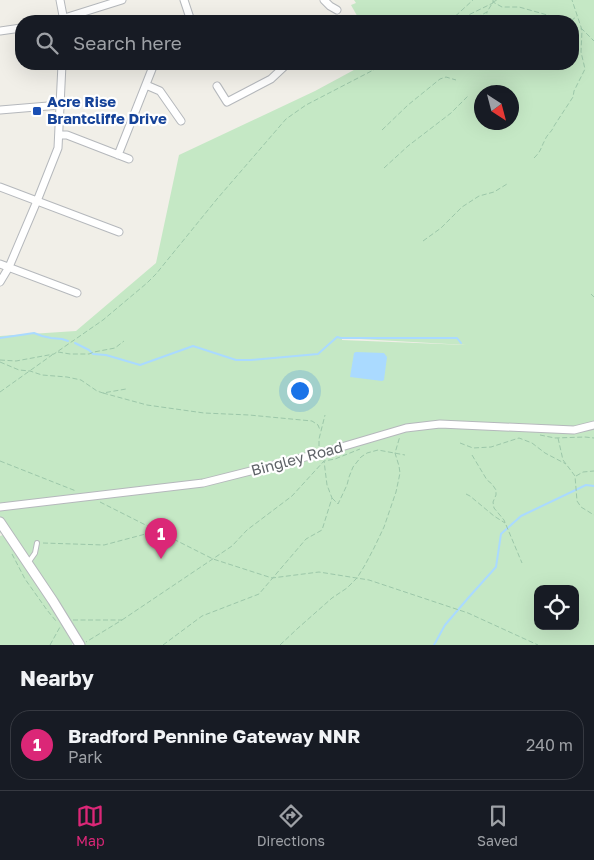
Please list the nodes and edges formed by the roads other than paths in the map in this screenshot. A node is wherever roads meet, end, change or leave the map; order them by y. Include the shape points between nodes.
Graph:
1 (60, 0) edge
2 (122, 0) edge
3 (184, 0) edge
4 (324, 0) edge
5 (337, 10) dead end
6 (63, 15) edge
7 (78, 15) edge
8 (189, 15) edge
9 (15, 29) edge
10 (0, 31) edge
11 (62, 70) edge
12 (152, 70) edge
13 (281, 70) edge
14 (146, 85) junction
15 (217, 86) dead end
16 (60, 105) junction
17 (0, 110) edge
18 (181, 120) dead end
19 (59, 135) junction
20 (118, 155) junction
21 (129, 159) dead end
22 (0, 187) edge
23 (37, 201) junction
24 (119, 232) dead end
25 (0, 264) edge
26 (9, 267) junction
27 (0, 282) edge
28 (77, 293) dead end
29 (594, 425) edge
30 (0, 507) edge
31 (1, 527) edge
32 (37, 543) road end
33 (28, 563) junction
34 (79, 644) edge

1 - 6 street
2 - 7 street
3 - 8 street
4 - 5 street
9 - 10 street
11 - 16 street
12 - 14 street
13 - 15 street via 271,80 226,102
14 - 18 street via 160,91
14 - 20 street
16 - 17 street
16 - 19 street
19 - 20 street via 67,135
19 - 23 street via 58,148
20 - 21 street
22 - 23 street
23 - 24 street
23 - 26 street
25 - 26 street
26 - 27 street
26 - 28 street
29 - 30 street, Bingley Road via 574,430 424,425 203,483
31 - 33 street
32 - 33 lane
33 - 34 street

